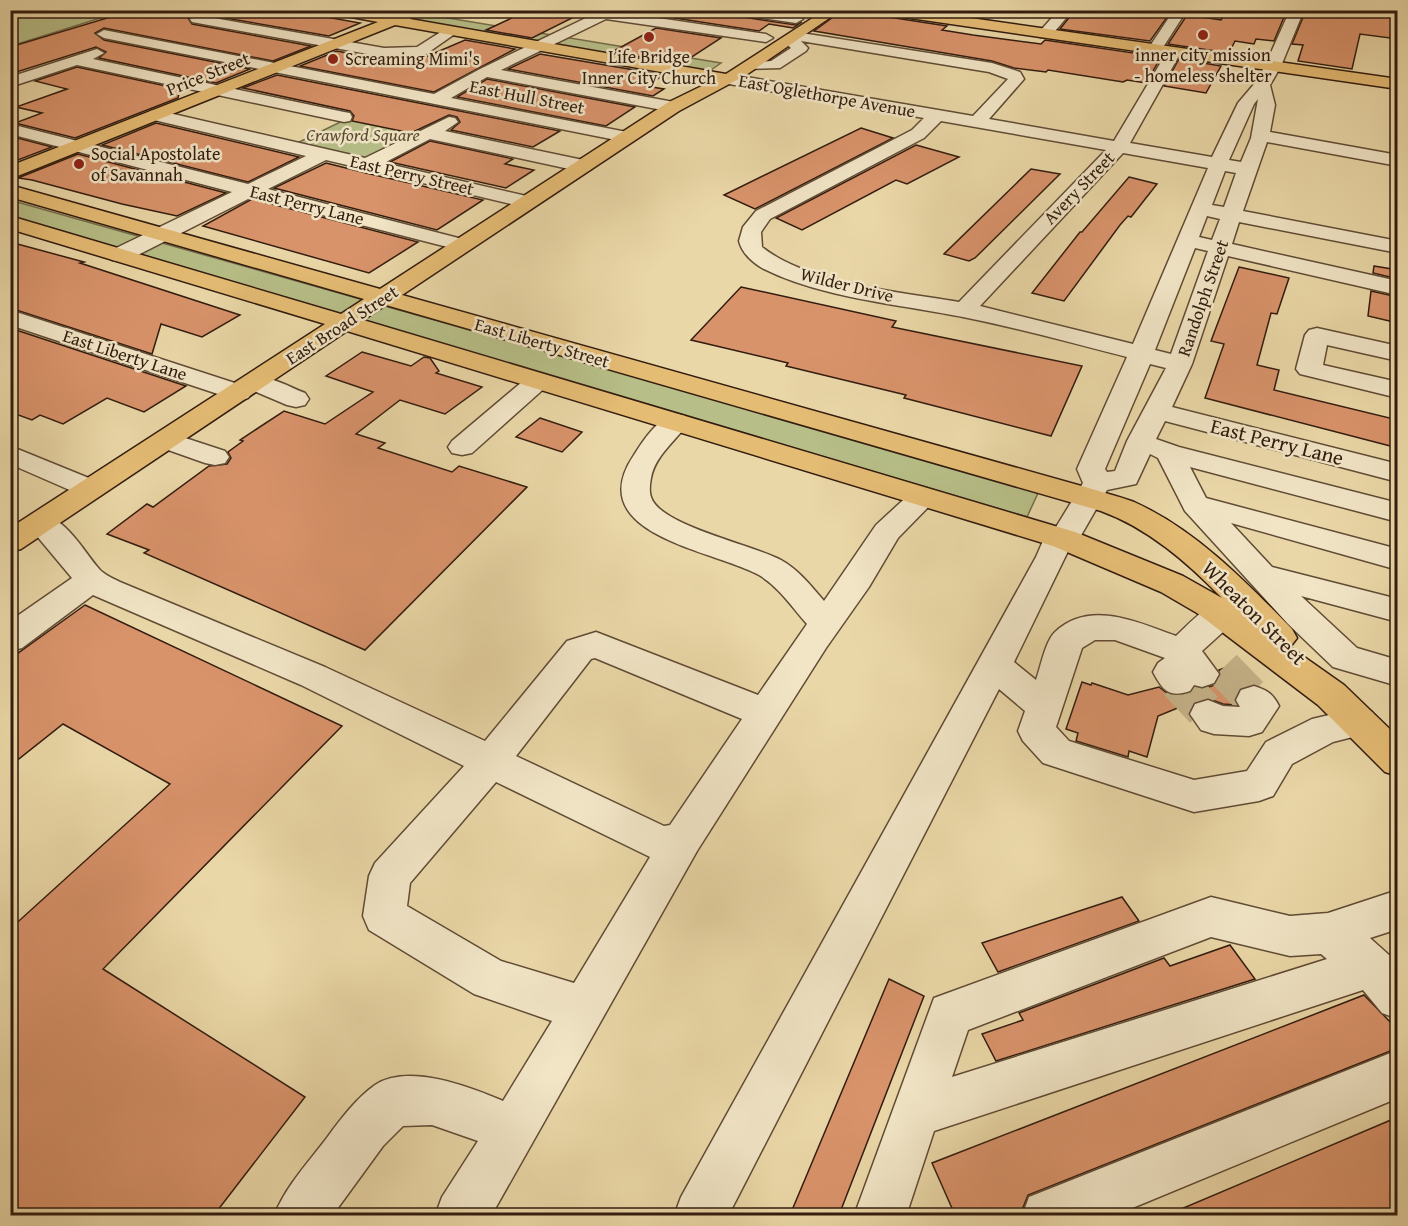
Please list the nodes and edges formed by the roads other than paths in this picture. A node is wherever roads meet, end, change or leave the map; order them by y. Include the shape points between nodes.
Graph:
1 (221, 10) edge
2 (335, 10) edge
3 (582, 10) edge
4 (736, 10) edge
5 (810, 10) edge
6 (835, 10) edge
7 (882, 10) edge
8 (1067, 10) edge
9 (1181, 10) edge
10 (1297, 10) edge
11 (610, 12) edge
12 (408, 14) edge
13 (796, 19) junction
14 (124, 27) dead end
15 (452, 31) junction
16 (157, 32) dead end
17 (1044, 33) junction
18 (560, 38) junction
19 (766, 38) junction
20 (792, 38) junction
21 (136, 39) junction
22 (335, 44) junction
23 (543, 46) junction
24 (1155, 49) junction
25 (49, 52) dead end
26 (1174, 52) junction
27 (74, 60) junction
28 (1273, 66) junction
29 (277, 67) junction
30 (737, 71) junction
31 (485, 72) junction
32 (711, 76) junction
33 (10, 82) edge
34 (1398, 84) edge
35 (1262, 85) junction
36 (219, 90) junction
37 (398, 91) junction
38 (437, 99) junction
39 (477, 107) junction
40 (673, 107) junction
41 (156, 115) junction
42 (937, 115) junction
43 (344, 117) junction
44 (979, 119) junction
45 (10, 129) edge
46 (429, 133) junction
47 (1261, 136) junction
48 (626, 137) junction
49 (1121, 144) junction
50 (284, 145) junction
51 (78, 146) junction
52 (324, 154) junction
53 (1220, 161) junction
54 (1398, 161) edge
55 (369, 164) junction
56 (583, 166) junction
57 (1248, 166) junction
58 (10, 173) edge
59 (250, 190) junction
60 (10, 191) edge
61 (528, 202) junction
62 (1201, 208) junction
63 (1232, 214) junction
64 (10, 222) edge
65 (164, 234) junction
66 (1188, 240) junction
67 (463, 245) junction
68 (1398, 247) edge
69 (1219, 248) junction
70 (120, 255) junction
71 (1398, 288) edge
72 (383, 298) junction
73 (964, 310) junction
74 (10, 317) edge
75 (344, 323) junction
76 (1141, 354) junction
77 (1398, 354) edge
78 (1180, 364) junction
79 (538, 381) junction
80 (246, 388) junction
81 (1398, 390) edge
82 (296, 399) dead end
83 (1157, 411) junction
84 (676, 422) junction
85 (167, 440) junction
86 (462, 447) dead end
87 (1155, 447) junction
88 (10, 454) edge
89 (215, 457) dead end
90 (1398, 473) edge
91 (92, 489) junction
92 (1086, 491) junction
93 (923, 497) junction
94 (1195, 504) junction
95 (1398, 513) edge
96 (41, 523) junction
97 (1064, 539) junction
98 (10, 543) edge
99 (1398, 560) edge
100 (1262, 575) junction
101 (100, 585) junction
102 (1398, 611) edge
103 (1222, 614) junction
104 (825, 624) junction
105 (10, 639) edge
106 (994, 664) junction
107 (1398, 673) edge
108 (1331, 695) junction
109 (1043, 706) junction
110 (1236, 711) tunnel mouth
111 (765, 713) junction
112 (1359, 722) junction
113 (1279, 753) junction
114 (1397, 761) edge
115 (490, 762) junction
116 (683, 839) junction
117 (1398, 909) edge
118 (1328, 933) junction
119 (1384, 982) edge
120 (584, 1009) junction
121 (1398, 1074) edge
122 (916, 1113) junction
123 (511, 1135) junction
124 (300, 1215) edge
125 (461, 1215) edge
126 (700, 1215) edge
127 (880, 1215) edge
128 (1048, 1215) edge

1 - 22 street via 192,20
2 - 12 main road, East Oglethorpe Avenue
3 - 11 street
4 - 13 street
5 - 13 main road, East Broad Street
6 - 20 main road
7 - 17 main road
8 - 17 street
9 - 24 street
10 - 28 street, Randolph Street
11 - 18 street
11 - 19 street
12 - 15 main road, East Oglethorpe Avenue
12 - 18 main road, East Oglethorpe Avenue
12 - 22 main road, Price Street
13 - 19 main road, East Broad Street
14 - 21 street, East Hull Street via 99,36
15 - 22 street via 409,53
15 - 23 main road, East Oglethorpe Avenue
16 - 21 street
17 - 24 main road
18 - 23 street
18 - 30 main road, East Oglethorpe Avenue
19 - 30 main road, East Broad Street
20 - 30 street via 801,48 775,65
20 - 44 street via 992,68 1014,75 1014,82
21 - 27 street
21 - 29 street, East Hull Street
22 - 29 main road, Price Street
23 - 31 street
23 - 32 main road, East Oglethorpe Avenue
24 - 26 main road
25 - 27 street via 49,56
26 - 28 main road
26 - 49 street, Avery Street
27 - 33 street
27 - 36 street
28 - 34 main road
28 - 35 street, Randolph Street
29 - 36 main road, Price Street
29 - 37 street, East Hull Street
30 - 32 main road, East Oglethorpe Avenue
30 - 40 main road, East Broad Street
30 - 42 street, East Oglethorpe Avenue
30 - 44 street, East Oglethorpe Avenue
31 - 38 street
31 - 40 street
32 - 40 main road, East Broad Street
35 - 47 street, Randolph Street via 1267,105
35 - 53 street, Randolph Street via 1246,103
36 - 41 main road, Price Street
36 - 43 street
37 - 38 street, East Hull Street
37 - 43 street
38 - 39 street, East Hull Street
39 - 46 street
39 - 48 street, East Hull Street
40 - 48 main road, East Broad Street
41 - 50 street, East Perry Street
41 - 51 main road, Price Street
42 - 44 street, East Oglethorpe Avenue
42 - 73 street, Wilder Drive via 918,134 763,215 752,226 749,239 754,251 785,270 885,297
43 - 50 street
44 - 49 street, East Oglethorpe Avenue
45 - 51 street, East Perry Lane
46 - 55 street
46 - 56 street
47 - 54 street
47 - 57 street, Randolph Street
48 - 56 main road, East Broad Street
49 - 53 street, East Oglethorpe Avenue
49 - 73 street, Avery Street
50 - 52 street, East Perry Street
51 - 58 main road, Price Street
51 - 59 street, East Perry Lane
52 - 55 street, East Perry Street
52 - 59 street
53 - 57 street, East Oglethorpe Avenue
53 - 62 street, Randolph Street
55 - 61 street, East Perry Street
56 - 61 main road, East Broad Street
57 - 63 street, Randolph Street
59 - 65 street
59 - 67 street, East Perry Lane
60 - 65 main road, East Liberty Street
61 - 67 main road, East Broad Street
62 - 63 street
62 - 66 street, Randolph Street
63 - 68 street
63 - 69 street, Randolph Street
64 - 70 main road, East Liberty Street
65 - 70 street
65 - 72 main road, East Liberty Street
66 - 69 street
66 - 76 street, Randolph Street
67 - 72 main road, East Broad Street
69 - 71 street
69 - 78 street, Randolph Street
70 - 75 main road, East Liberty Street
72 - 75 main road, East Broad Street
72 - 92 main road, East Liberty Street
73 - 76 street, Wilder Drive
74 - 80 street, East Liberty Lane
75 - 79 main road, East Liberty Street
75 - 80 main road, East Broad Street
76 - 78 street, Wilder Drive
76 - 92 street, Randolph Street via 1091,469
77 - 81 street via 1317,335 1309,369
78 - 83 street, Randolph Street
79 - 84 main road, East Liberty Street
79 - 86 street
80 - 82 street, East Liberty Lane
80 - 85 main road, East Broad Street
83 - 87 street, Randolph Street
83 - 90 street, East Perry Lane
84 - 93 main road, East Liberty Street
84 - 104 street via 654,446 636,478 634,492 640,508 675,531 767,566 786,579
85 - 89 street
85 - 91 main road, East Broad Street
87 - 92 street, Randolph Street via 1126,478
87 - 94 street
87 - 95 street
88 - 91 street
91 - 96 main road, East Broad Street
92 - 97 street, Randolph Street
92 - 108 main road, Wheaton Street via 1175,540 1203,560 1232,586
93 - 97 main road, East Liberty Street
93 - 104 street via 887,532
94 - 99 street
94 - 100 street
96 - 98 main road, East Broad Street
96 - 101 street
97 - 103 main road, Wheaton Street via 1172,584
97 - 106 street, Randolph Street via 1057,542
100 - 102 street
100 - 107 street via 1345,658
101 - 105 street
101 - 115 street via 313,676
103 - 108 main road, Wheaton Street
103 - 109 street via 1195,667 1117,628 1089,628 1067,641
104 - 111 street
106 - 109 street
106 - 126 street, Randolph Street
108 - 112 main road, Wheaton Street
109 - 113 street via 1036,731 1056,753 1194,796 1259,785
110 - 113 street
111 - 115 street via 596,644 579,651
111 - 116 street
112 - 113 street via 1325,729
112 - 114 main road, Wheaton Street
115 - 116 street via 662,844
115 - 120 street via 390,876 384,916 490,979
116 - 120 street
117 - 118 street
118 - 119 street
118 - 122 street via 1290,936 1211,917 950,1014
119 - 122 street
120 - 123 street
121 - 128 street
122 - 127 street
123 - 124 street via 495,1122 432,1101 393,1102 365,1128
123 - 125 street

